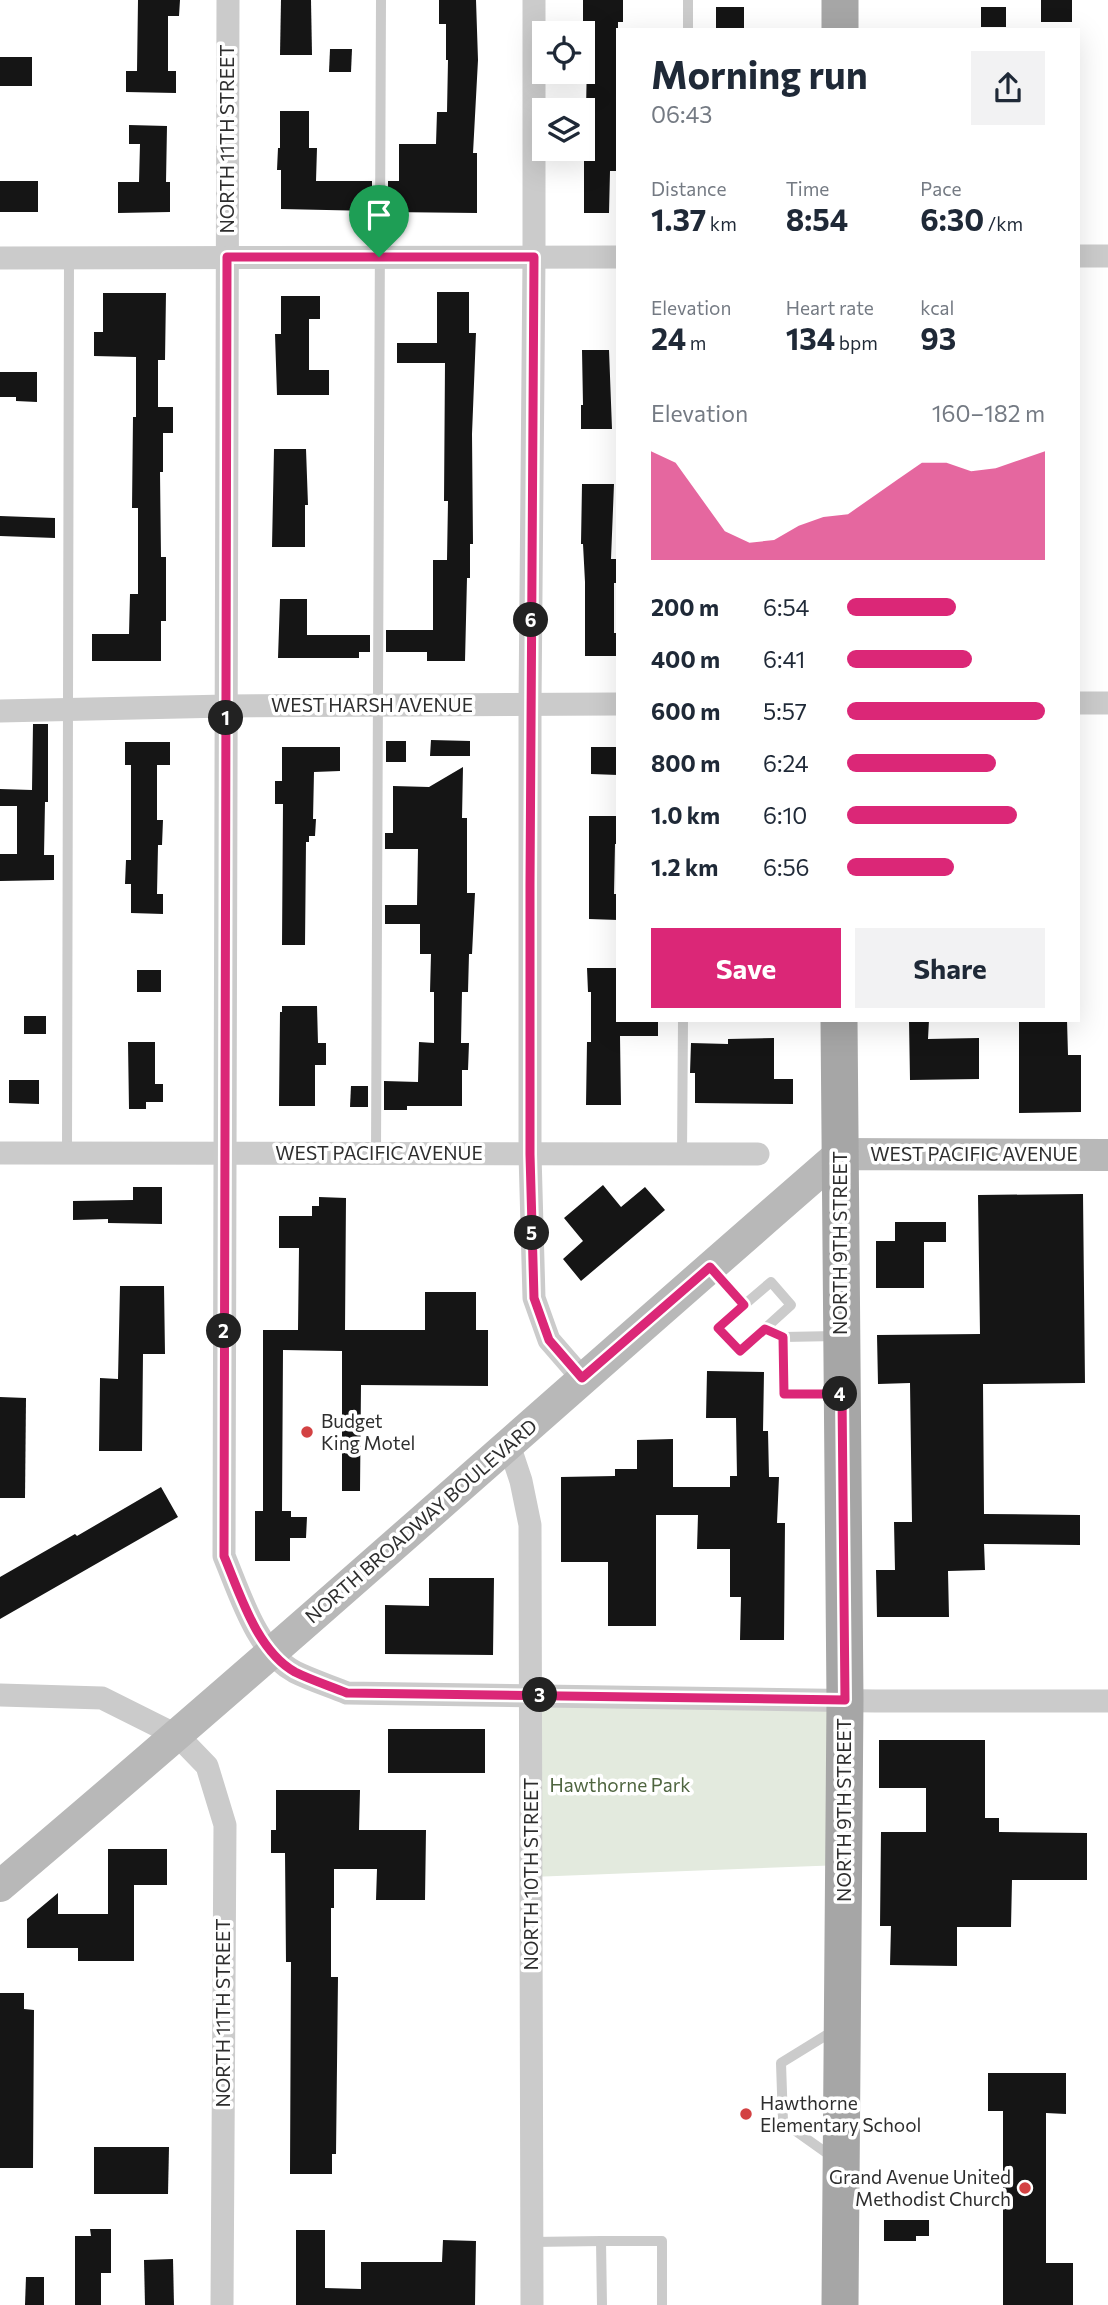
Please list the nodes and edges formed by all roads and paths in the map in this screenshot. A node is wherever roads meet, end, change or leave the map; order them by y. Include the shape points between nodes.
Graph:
1 (228, 0) edge
2 (381, 0) edge
3 (534, 0) edge
4 (688, 0) edge
5 (840, 0) edge
6 (688, 28) edge
7 (840, 28) edge
8 (1080, 256) edge
9 (1108, 256) edge
10 (69, 257) junction
11 (227, 257) junction
12 (379, 257) junction
13 (534, 257) junction
14 (616, 257) edge
15 (0, 258) edge
16 (1080, 703) edge
17 (1108, 703) edge
18 (530, 704) junction
19 (616, 704) edge
20 (376, 705) junction
21 (226, 706) junction
22 (70, 709) junction
23 (0, 711) edge
24 (683, 1022) edge
25 (839, 1022) edge
26 (0, 1153) edge
27 (67, 1153) junction
28 (224, 1153) junction
29 (376, 1153) junction
30 (530, 1154) junction
31 (682, 1154) junction
32 (758, 1154) dead end
33 (840, 1154) junction
34 (1108, 1155) edge
35 (710, 1267) junction
36 (744, 1305) junction
37 (765, 1329) junction
38 (841, 1336) junction
39 (783, 1337) junction
40 (582, 1378) junction
41 (842, 1394) junction
42 (509, 1445) junction
43 (272, 1652) junction
44 (0, 1695) edge
45 (530, 1695) junction
46 (845, 1700) junction
47 (1108, 1701) edge
48 (178, 1736) junction
49 (0, 1886) edge
50 (842, 2026) junction
51 (841, 2163) junction
52 (601, 2241) junction
53 (531, 2242) junction
54 (222, 2305) edge
55 (532, 2305) edge
56 (601, 2305) edge
57 (662, 2305) edge
58 (840, 2305) edge

1 - 11 street, NORTH 11TH STREET
2 - 12 lane
3 - 13 street
4 - 6 lane
5 - 7 main road
8 - 9 street
10 - 11 street
10 - 15 street
10 - 22 lane
11 - 12 street
11 - 21 street, NORTH 11TH STREET
12 - 13 street
12 - 20 lane
13 - 14 street
13 - 18 street
16 - 17 street
18 - 19 street, WEST HARSH AVENUE
18 - 20 street, WEST HARSH AVENUE
18 - 30 street
20 - 21 street, WEST HARSH AVENUE
20 - 29 lane
21 - 22 street, WEST HARSH AVENUE
21 - 28 street, NORTH 11TH STREET
22 - 23 street, WEST HARSH AVENUE
22 - 27 lane
24 - 31 lane
25 - 33 main road, NORTH 9TH STREET
26 - 27 street, WEST PACIFIC AVENUE
27 - 28 street, WEST PACIFIC AVENUE
28 - 29 street, WEST PACIFIC AVENUE
28 - 43 street, NORTH 11TH STREET via 224,1556 253,1624
29 - 30 street, WEST PACIFIC AVENUE
30 - 31 street, WEST PACIFIC AVENUE
30 - 40 street via 534,1298 549,1340
31 - 32 street, WEST PACIFIC AVENUE
33 - 34 main road, WEST PACIFIC AVENUE
33 - 35 main road, NORTH BROADWAY BOULEVARD
33 - 38 main road, NORTH 9TH STREET
35 - 36 lane
35 - 40 main road, NORTH BROADWAY BOULEVARD
36 - 37 lane via 718,1328 740,1351
36 - 37 lane via 771,1282 791,1305
37 - 39 lane
38 - 39 lane
38 - 41 main road, NORTH 9TH STREET
39 - 41 lane via 784,1394
40 - 42 main road, NORTH BROADWAY BOULEVARD
41 - 46 main road, NORTH 9TH STREET
42 - 43 main road, NORTH BROADWAY BOULEVARD
42 - 45 street, NORTH 10TH STREET via 530,1525
43 - 45 street, NORTH 11TH STREET via 293,1671 347,1693
43 - 48 main road, NORTH BROADWAY BOULEVARD
44 - 48 street, NORTH 11TH STREET via 102,1698
45 - 46 street, NORTH 11TH STREET
45 - 53 street, NORTH 10TH STREET
46 - 47 street, NORTH 11TH STREET
46 - 50 main road, NORTH 9TH STREET
48 - 49 main road, NORTH BROADWAY BOULEVARD
48 - 54 street, NORTH 11TH STREET via 207,1766 225,1825
50 - 51 main road, NORTH 9TH STREET
50 - 51 lane via 781,2063 783,2122
51 - 58 main road, NORTH 9TH STREET
52 - 53 lane
52 - 56 lane
52 - 57 lane via 662,2241
53 - 55 street, NORTH 10TH STREET

